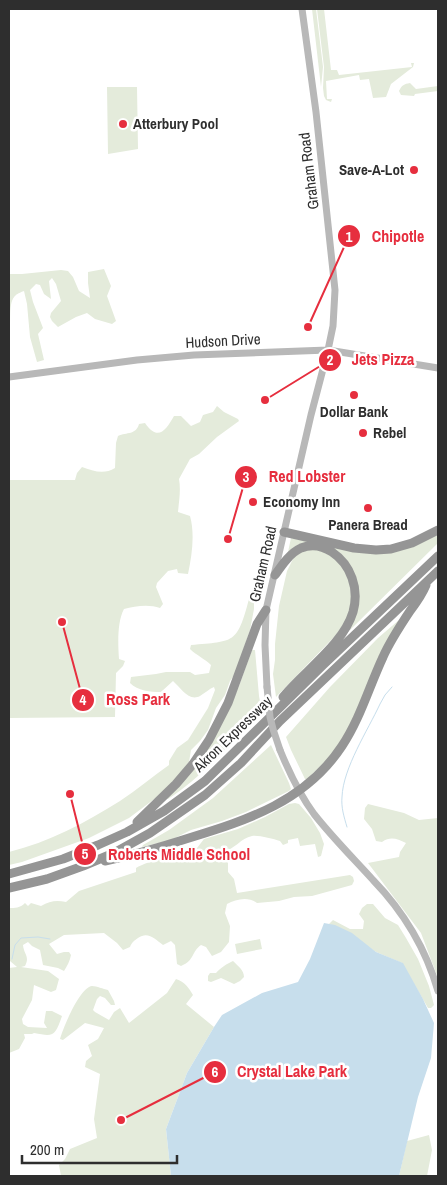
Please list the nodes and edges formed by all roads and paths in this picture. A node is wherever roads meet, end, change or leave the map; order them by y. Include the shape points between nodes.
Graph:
1 (302, 9) edge
2 (328, 350) junction
3 (438, 368) edge
4 (9, 377) edge
5 (438, 530) edge
6 (284, 532) junction
7 (438, 556) edge
8 (438, 572) edge
9 (274, 575) junction
10 (428, 582) junction
11 (266, 610) junction
12 (272, 716) junction
13 (300, 791) junction
14 (98, 846) junction
15 (83, 866) junction
16 (9, 874) edge
17 (9, 888) edge
18 (438, 991) edge

1 - 2 main road, Graham Road via 335,290
2 - 3 main road, Hudson Drive
2 - 4 main road, Hudson Drive via 137,360
2 - 6 main road, Graham Road
5 - 6 highway via 412,543 376,550
6 - 9 main road, Graham Road
7 - 12 highway, Akron Expressway
8 - 10 highway, Akron Expressway
9 - 11 main road, Graham Road
9 - 12 highway via 300,549 320,546 333,552 344,564 352,578 355,594 352,613 339,638 284,696
10 - 13 highway via 390,642 342,748
10 - 15 highway, Akron Expressway via 205,795 142,837
11 - 13 main road, Graham Road, bridge via 265,645 271,723 288,770
11 - 14 highway via 257,624 228,703 193,764 139,821
12 - 14 highway, Akron Expressway via 205,781 164,812
13 - 15 highway via 259,814 223,828
13 - 18 main road, Graham Road via 314,813 407,922 423,950
14 - 16 highway, Akron Expressway
15 - 17 highway, Akron Expressway

